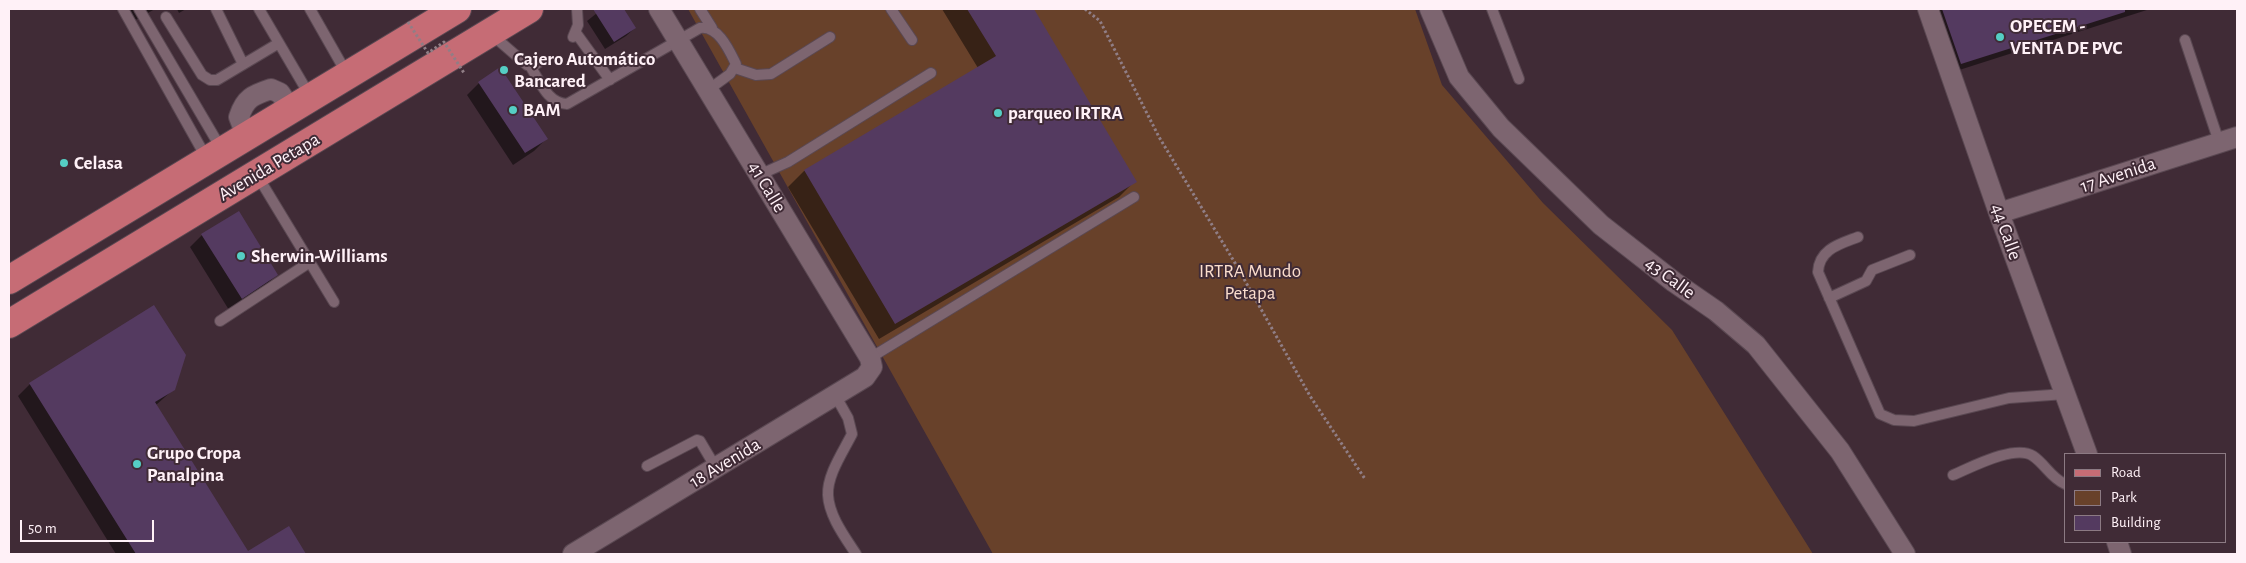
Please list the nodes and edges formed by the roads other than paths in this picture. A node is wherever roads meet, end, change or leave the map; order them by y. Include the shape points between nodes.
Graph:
1 (123, 9) edge
2 (139, 9) edge
3 (216, 9) edge
4 (259, 9) edge
5 (310, 9) edge
6 (457, 9) edge
7 (529, 9) edge
8 (577, 9) edge
9 (658, 9) edge
10 (700, 9) edge
11 (891, 9) edge
12 (1430, 9) edge
13 (1492, 9) edge
14 (1928, 9) edge
15 (166, 17) dead end
16 (712, 28) junction
17 (489, 33) junction
18 (830, 37) dead end
19 (912, 40) dead end
20 (2185, 40) dead end
21 (678, 42) junction
22 (279, 43) junction
23 (541, 61) dead end
24 (243, 64) junction
25 (530, 66) junction
26 (735, 68) junction
27 (931, 73) dead end
28 (348, 75) junction
29 (1518, 79) dead end
30 (610, 80) junction
31 (708, 90) junction
32 (300, 102) junction
33 (2228, 139) edge
34 (215, 156) junction
35 (256, 174) junction
36 (759, 175) junction
37 (1134, 197) dead end
38 (1998, 213) junction
39 (1858, 237) dead end
40 (1910, 256) dead end
41 (310, 262) junction
42 (9, 280) edge
43 (1829, 298) junction
44 (334, 302) dead end
45 (220, 321) dead end
46 (9, 324) edge
47 (871, 362) junction
48 (2065, 394) junction
49 (835, 395) junction
50 (2088, 453) edge
51 (647, 466) dead end
52 (716, 468) junction
53 (1953, 475) dead end
54 (2064, 483) edge
55 (574, 554) edge
56 (856, 554) edge
57 (1905, 554) edge

1 - 34 lane
2 - 34 lane
3 - 24 lane
4 - 22 lane
5 - 28 lane
6 - 28 main road, Avenida Petapa
7 - 17 main road, Avenida Petapa
8 - 30 lane via 574,35
9 - 21 street, 41 Calle
10 - 16 lane
11 - 19 lane
12 - 57 street, 43 Calle via 1459,77 1502,128 1601,225 1756,345 1840,451
13 - 29 lane
14 - 38 street, 44 Calle
15 - 24 lane via 202,75 210,80 217,80
16 - 21 lane via 700,28
16 - 26 lane via 733,58
17 - 25 lane
17 - 35 main road, Avenida Petapa
18 - 26 lane via 771,74 756,75
20 - 33 lane
21 - 30 lane
21 - 31 street, 41 Calle
22 - 24 lane
22 - 32 lane
23 - 25 lane
25 - 30 lane via 552,100 559,104 567,104
26 - 31 lane
27 - 36 lane via 788,162
28 - 32 main road, Avenida Petapa
31 - 36 street, 41 Calle
32 - 34 main road, Avenida Petapa
33 - 38 street, 17 Avenida
34 - 42 main road, Avenida Petapa
35 - 41 lane
35 - 46 main road, Avenida Petapa
36 - 47 street, 41 Calle
37 - 47 lane
38 - 48 street, 44 Calle
39 - 43 lane via 1829,249 1818,262 1818,272
40 - 43 lane via 1872,270 1866,281
41 - 44 lane
41 - 45 lane
43 - 48 lane via 1880,414 1894,420 1914,421 2009,398
47 - 49 street, 18 Avenida via 865,377
48 - 50 street, 44 Calle
49 - 52 street, 18 Avenida
49 - 56 lane via 848,418 852,434 832,473 828,495 837,524
51 - 52 lane via 697,440
52 - 55 street, 18 Avenida
53 - 54 lane via 2012,452 2033,456

